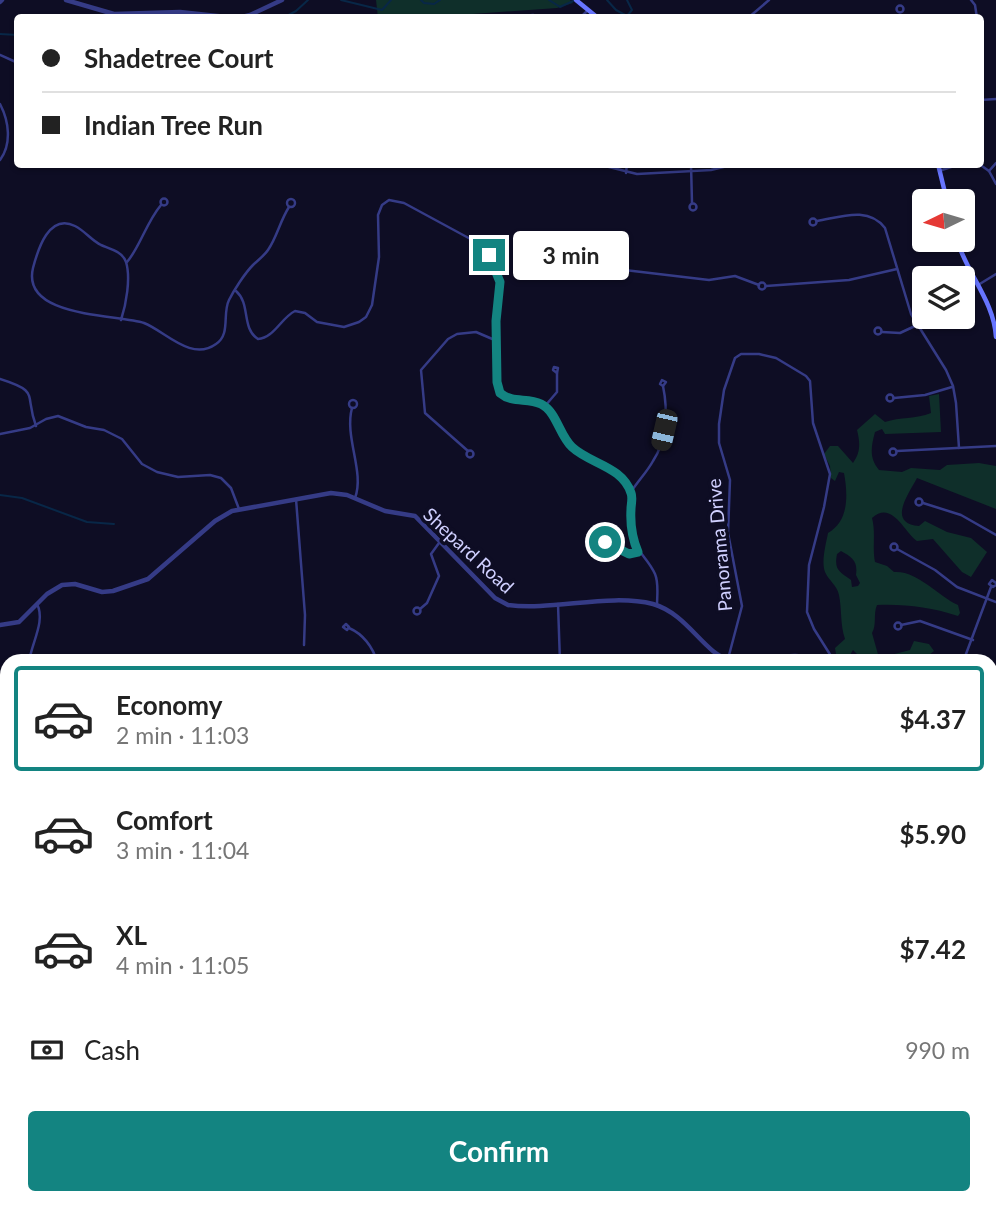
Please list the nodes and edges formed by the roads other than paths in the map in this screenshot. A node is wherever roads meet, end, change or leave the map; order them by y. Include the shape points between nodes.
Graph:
1 (66, 0) edge
2 (282, 0) edge
3 (576, 0) edge
4 (769, 0) edge
5 (971, 0) edge
6 (979, 1) edge
7 (975, 5) junction
8 (585, 8) junction
9 (114, 14) edge
10 (114, 14) edge
11 (199, 14) edge
12 (252, 14) edge
13 (582, 14) edge
14 (593, 14) edge
15 (753, 14) edge
16 (976, 14) edge
17 (0, 104) edge
18 (0, 160) edge
19 (996, 163) edge
20 (610, 168) edge
21 (627, 168) edge
22 (723, 168) edge
23 (939, 168) edge
24 (984, 168) edge
25 (691, 171) junction
26 (989, 171) junction
27 (626, 173) junction
28 (996, 184) edge
29 (944, 189) edge
30 (692, 204) dead end
31 (161, 205) dead end
32 (289, 207) dead end
33 (817, 221) dead end
34 (529, 245) dead end
35 (961, 252) edge
36 (126, 262) junction
37 (897, 269) junction
38 (996, 274) edge
39 (978, 285) junction
40 (236, 291) junction
41 (912, 316) edge
42 (121, 320) junction
43 (912, 327) edge
44 (919, 329) edge
45 (882, 332) dead end
46 (996, 337) edge
47 (497, 341) junction
48 (557, 373) dead end
49 (0, 379) edge
50 (663, 386) dead end
51 (953, 386) junction
52 (894, 398) dead end
53 (545, 407) junction
54 (352, 408) dead end
55 (36, 426) junction
56 (0, 434) edge
57 (996, 446) edge
58 (959, 448) junction
59 (468, 451) dead end
60 (897, 451) dead end
61 (631, 492) junction
62 (355, 498) junction
63 (296, 499) junction
64 (923, 503) dead end
65 (239, 509) junction
66 (996, 535) edge
67 (605, 541) dead end
68 (439, 543) junction
69 (897, 549) dead end
70 (638, 552) junction
71 (996, 584) edge
72 (991, 587) junction
73 (987, 598) junction
74 (996, 601) edge
75 (37, 604) junction
76 (558, 604) junction
77 (654, 605) junction
78 (420, 609) dead end
79 (0, 625) edge
80 (901, 625) dead end
81 (349, 628) dead end
82 (973, 639) junction
83 (304, 645) dead end
84 (31, 654) edge
85 (373, 654) edge
86 (560, 654) edge
87 (719, 654) edge
88 (729, 654) edge
89 (830, 654) edge
90 (966, 654) edge

1 - 9 street
2 - 12 street
3 - 8 main road
4 - 15 street
5 - 7 street
6 - 7 street
7 - 16 street
8 - 13 street
8 - 14 main road
10 - 11 street
17 - 18 street via 8,128
19 - 26 street
20 - 27 street
21 - 27 street
22 - 25 street
23 - 29 main road
24 - 26 street
25 - 27 street
25 - 30 street
26 - 28 street
31 - 36 street
32 - 40 street via 270,247 247,271
33 - 37 street via 858,214 873,217 887,231
34 - 37 street via 592,266 709,280 735,276 761,290 849,280
35 - 39 main road
36 - 42 street via 127,294
36 - 42 street via 117,251 64,223 42,242 31,277 39,293 58,306
37 - 41 street
38 - 39 street
39 - 46 main road
40 - 42 street via 229,300 224,335 208,348 189,347 147,325
40 - 47 street via 244,301 250,331 258,339 267,337 295,311 334,326 359,322 372,305 380,209 386,202 399,201 476,242 489,255 500,282
43 - 45 street
44 - 51 street
47 - 53 street via 500,393
47 - 59 street via 475,332 457,334 447,339 421,370 425,413
48 - 53 street via 557,392
49 - 55 street via 29,394
50 - 61 street via 666,415 661,444
51 - 52 street
51 - 58 street
53 - 61 street via 570,446 615,472
54 - 62 street
55 - 56 street
55 - 65 street via 58,416 111,432 142,464 157,472 221,478 231,488
57 - 58 street
58 - 60 street
61 - 70 street via 631,532
62 - 63 street, Shepard Road via 331,494
62 - 68 street, Shepard Road via 377,509 415,516
63 - 65 street, Shepard Road
63 - 83 street
64 - 66 street via 961,514
65 - 75 street, Shepard Road via 215,521 141,582 102,592 68,584
67 - 70 street via 629,554
68 - 76 street, Shepard Road via 501,603
68 - 78 street via 431,554 439,576 428,603
69 - 73 street via 961,589
70 - 77 street via 654,572 658,586
71 - 72 street
71 - 72 street via 990,581
72 - 73 street
73 - 74 street
73 - 82 street
75 - 79 street, Shepard Road via 19,622
75 - 84 street via 38,625
76 - 77 street, Shepard Road
76 - 86 street
77 - 87 street, Shepard Road via 681,619
80 - 82 street via 920,621
81 - 85 street via 365,639
82 - 90 street
88 - 89 street, Panorama Drive via 742,606 729,533 730,480 720,452 719,424 732,364 738,355 746,354 776,358 810,382 813,423 830,474 809,565 807,612

